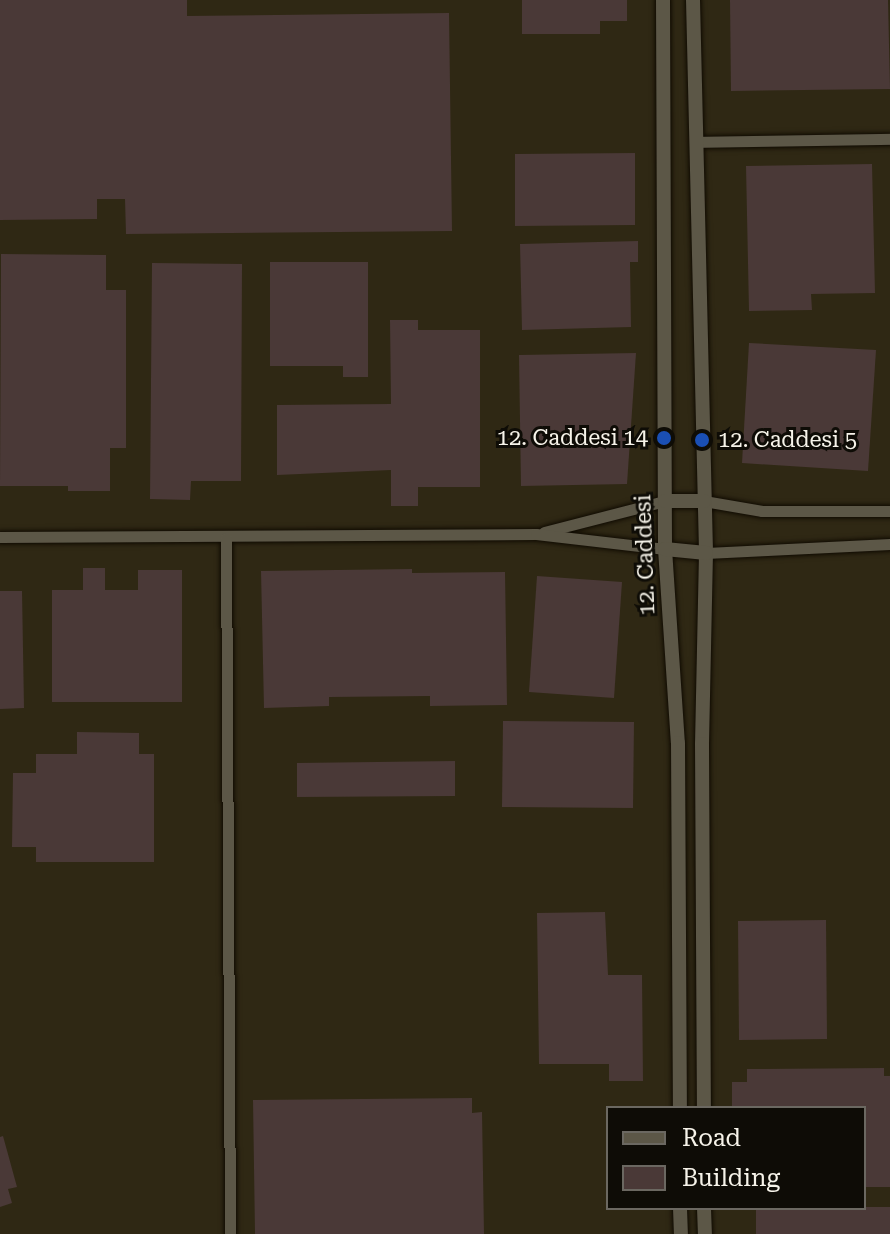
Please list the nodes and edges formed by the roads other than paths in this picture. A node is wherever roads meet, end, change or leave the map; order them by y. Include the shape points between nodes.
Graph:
1 (663, 0) edge
2 (693, 0) edge
3 (890, 139) edge
4 (695, 142) junction
5 (665, 501) junction
6 (704, 501) junction
7 (890, 511) edge
8 (536, 534) junction
9 (0, 537) edge
10 (226, 538) junction
11 (890, 544) edge
12 (665, 549) junction
13 (706, 553) junction
14 (680, 1106) edge
15 (704, 1106) edge
16 (680, 1210) edge
17 (704, 1210) edge
18 (230, 1234) edge
19 (681, 1234) edge
20 (705, 1234) edge

1 - 5 street, 12. Caddesi
2 - 4 street
3 - 4 street
4 - 6 street
5 - 6 street
5 - 8 street
5 - 12 street, 12. Caddesi
6 - 7 street via 762,511
6 - 13 street
8 - 10 street
8 - 12 street
9 - 10 street
10 - 18 street
11 - 13 street
12 - 13 street
12 - 14 street, 12. Caddesi via 678,743
13 - 15 street
16 - 19 street
17 - 20 street

